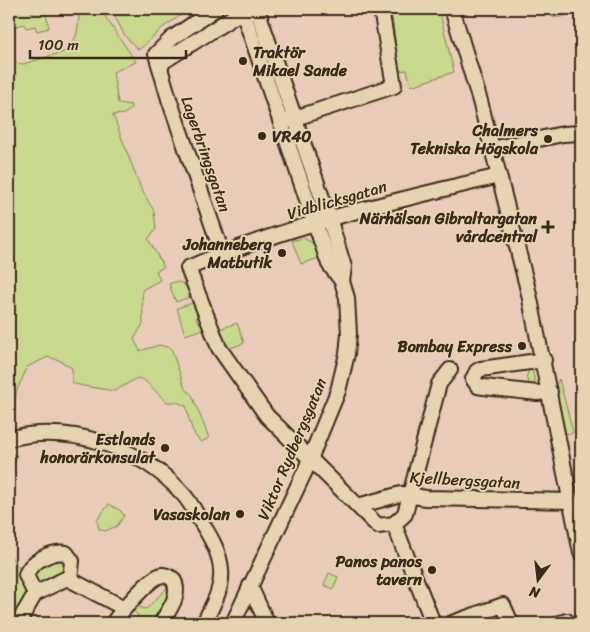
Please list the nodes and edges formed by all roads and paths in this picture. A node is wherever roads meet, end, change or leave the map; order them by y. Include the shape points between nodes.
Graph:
1 (215, 9) edge
2 (381, 9) edge
3 (452, 9) edge
4 (247, 10) edge
5 (161, 66) junction
6 (287, 120) junction
7 (581, 133) edge
8 (491, 149) junction
9 (499, 176) junction
10 (329, 218) junction
11 (315, 223) junction
12 (222, 253) junction
13 (342, 280) junction
14 (544, 360) junction
15 (450, 370) dead end
16 (550, 392) junction
17 (9, 439) edge
18 (310, 460) junction
19 (410, 497) junction
20 (571, 501) junction
21 (358, 506) junction
22 (394, 524) junction
23 (581, 553) edge
24 (70, 579) junction
25 (250, 586) junction
26 (35, 594) junction
27 (124, 608) junction
28 (18, 623) edge
29 (113, 623) edge
30 (161, 623) edge
31 (204, 623) edge
32 (233, 623) edge
33 (267, 623) edge
34 (433, 623) edge
35 (452, 623) edge
36 (511, 623) edge

1 - 5 street via 164,44 156,54
2 - 6 street via 394,86
3 - 8 street
4 - 5 street via 164,61
4 - 6 street, Viktor Rydbergsgatan
5 - 12 street, Lagerbringsgatan via 169,99
6 - 10 street, Viktor Rydbergsgatan
6 - 11 street, Viktor Rydbergsgatan
7 - 8 street
8 - 9 street
9 - 10 street, Vidblicksgatan
9 - 14 street
10 - 11 street, Vidblicksgatan
10 - 13 street, Viktor Rydbergsgatan via 344,267
11 - 12 street, Vidblicksgatan
11 - 13 street, Viktor Rydbergsgatan via 329,264
12 - 18 street, Vidblicksgatan via 188,268 226,359 267,416
13 - 18 street, Viktor Rydbergsgatan via 348,318 347,354 338,391
14 - 16 street
14 - 16 street via 477,370 473,379 484,388
15 - 19 street via 439,384
16 - 20 street
17 - 31 street via 55,434 107,444 154,469 182,492 205,528 220,561 220,587
18 - 21 street
18 - 25 street, Viktor Rydbergsgatan
19 - 20 street, Kjellbergsgatan
19 - 21 street, Kjellbergsgatan via 401,494
19 - 22 street via 405,514
20 - 23 street
21 - 22 street via 378,526
22 - 34 street
24 - 26 street via 60,580
24 - 26 street via 72,561 66,554 57,552 29,568 26,575
24 - 27 street
25 - 32 street, Viktor Rydbergsgatan
25 - 33 street
26 - 28 street
27 - 29 street
27 - 30 street via 156,578 169,576 176,583 176,595
35 - 36 street via 504,605

